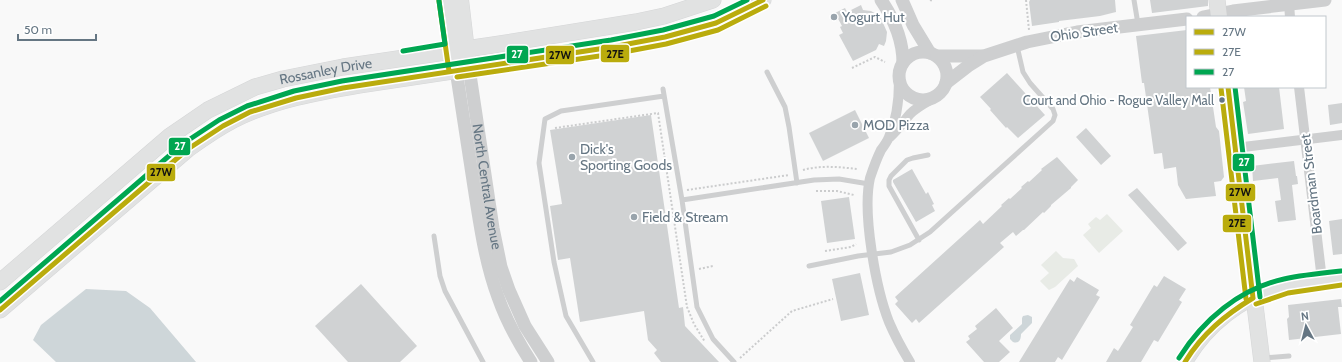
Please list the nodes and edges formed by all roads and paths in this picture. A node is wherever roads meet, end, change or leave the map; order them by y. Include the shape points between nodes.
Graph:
1 (446, 0) edge
2 (461, 0) edge
3 (713, 0) edge
4 (763, 0) edge
5 (881, 0) edge
6 (902, 0) edge
7 (1026, 0) edge
8 (1134, 0) edge
9 (1325, 0) edge
10 (1219, 10) edge
11 (1289, 11) edge
12 (1205, 16) edge
13 (1186, 19) edge
14 (1138, 25) junction
15 (1030, 30) dead end
16 (1017, 45) junction
17 (460, 49) junction
18 (933, 55) junction
19 (984, 56) junction
20 (885, 62) dead end
21 (903, 63) junction
22 (852, 68) dead end
23 (463, 69) junction
24 (767, 72) dead end
25 (899, 81) junction
26 (946, 82) junction
27 (1228, 88) edge
28 (1299, 88) edge
29 (663, 89) dead end
30 (664, 96) junction
31 (934, 98) junction
32 (555, 128) dead end
33 (1342, 135) edge
34 (889, 138) junction
35 (1305, 139) junction
36 (1235, 148) junction
37 (928, 155) dead end
38 (857, 169) dead end
39 (796, 173) junction
40 (797, 183) junction
41 (869, 184) junction
42 (680, 191) junction
43 (816, 191) dead end
44 (671, 192) junction
45 (854, 195) dead end
46 (682, 200) junction
47 (434, 236) dead end
48 (919, 240) junction
49 (856, 244) dead end
50 (825, 251) dead end
51 (872, 254) junction
52 (810, 266) dead end
53 (1342, 278) edge
54 (1322, 280) junction
55 (0, 282) edge
56 (1254, 298) junction
57 (833, 299) dead end
58 (0, 310) edge
59 (708, 344) dead end
60 (1289, 356) dead end
61 (1261, 360) edge
62 (483, 362) edge
63 (531, 362) edge
64 (548, 362) edge
65 (594, 362) edge
66 (735, 362) edge
67 (910, 362) edge
68 (1185, 362) edge

1 - 17 main road, North Central Avenue
2 - 17 main road, North Central Avenue
3 - 17 main road, Rossanley Drive via 636,22
4 - 23 main road, Rossanley Drive via 716,23 665,37
5 - 21 street via 898,32
6 - 18 street
7 - 15 path
8 - 14 lane
9 - 11 street
10 - 11 street
10 - 12 street
13 - 14 street, Ohio Street
14 - 16 street, Ohio Street via 1077,32
16 - 19 street, Ohio Street
16 - 48 lane via 1023,72 1053,110 1053,121
17 - 23 main road, North Central Avenue
17 - 55 main road, Rossanley Drive via 283,79 255,87 208,110 170,136
18 - 19 street, Ohio Street
18 - 21 street via 922,52 908,57
18 - 26 street via 946,68
19 - 26 street, Ohio Street
20 - 22 path via 875,57
21 - 25 street
23 - 58 main road, Rossanley Drive via 323,91 290,99 235,119 188,149
23 - 63 street, North Central Avenue via 482,237 492,281 514,334
23 - 64 street, North Central Avenue via 501,267 525,326
24 - 39 lane via 785,107
25 - 31 street via 905,92 915,99
25 - 34 street via 898,108
26 - 31 street
27 - 36 main road
28 - 35 street, Boardman Street
29 - 30 lane
30 - 42 lane
30 - 65 lane via 561,111 545,120 539,163 554,262 566,316
31 - 34 street via 910,114
32 - 44 path via 658,113
33 - 35 street
34 - 41 street via 880,152
35 - 36 street
35 - 54 street, Boardman Street
36 - 56 main road
37 - 48 lane via 907,160 889,180 889,186
38 - 39 path via 825,167
39 - 40 lane
39 - 42 path
40 - 41 lane via 840,179
40 - 46 lane
41 - 51 street via 868,221
42 - 44 path
42 - 46 lane
43 - 45 path via 837,191
44 - 59 path via 687,307 702,339
46 - 66 lane via 697,307 713,339
47 - 62 lane via 445,291
48 - 51 lane via 898,250
49 - 50 path
51 - 52 lane
51 - 67 street via 889,321
53 - 54 main road
54 - 56 main road via 1284,286
56 - 61 main road
56 - 68 main road via 1209,329
57 - 66 path via 792,310
60 - 61 lane

